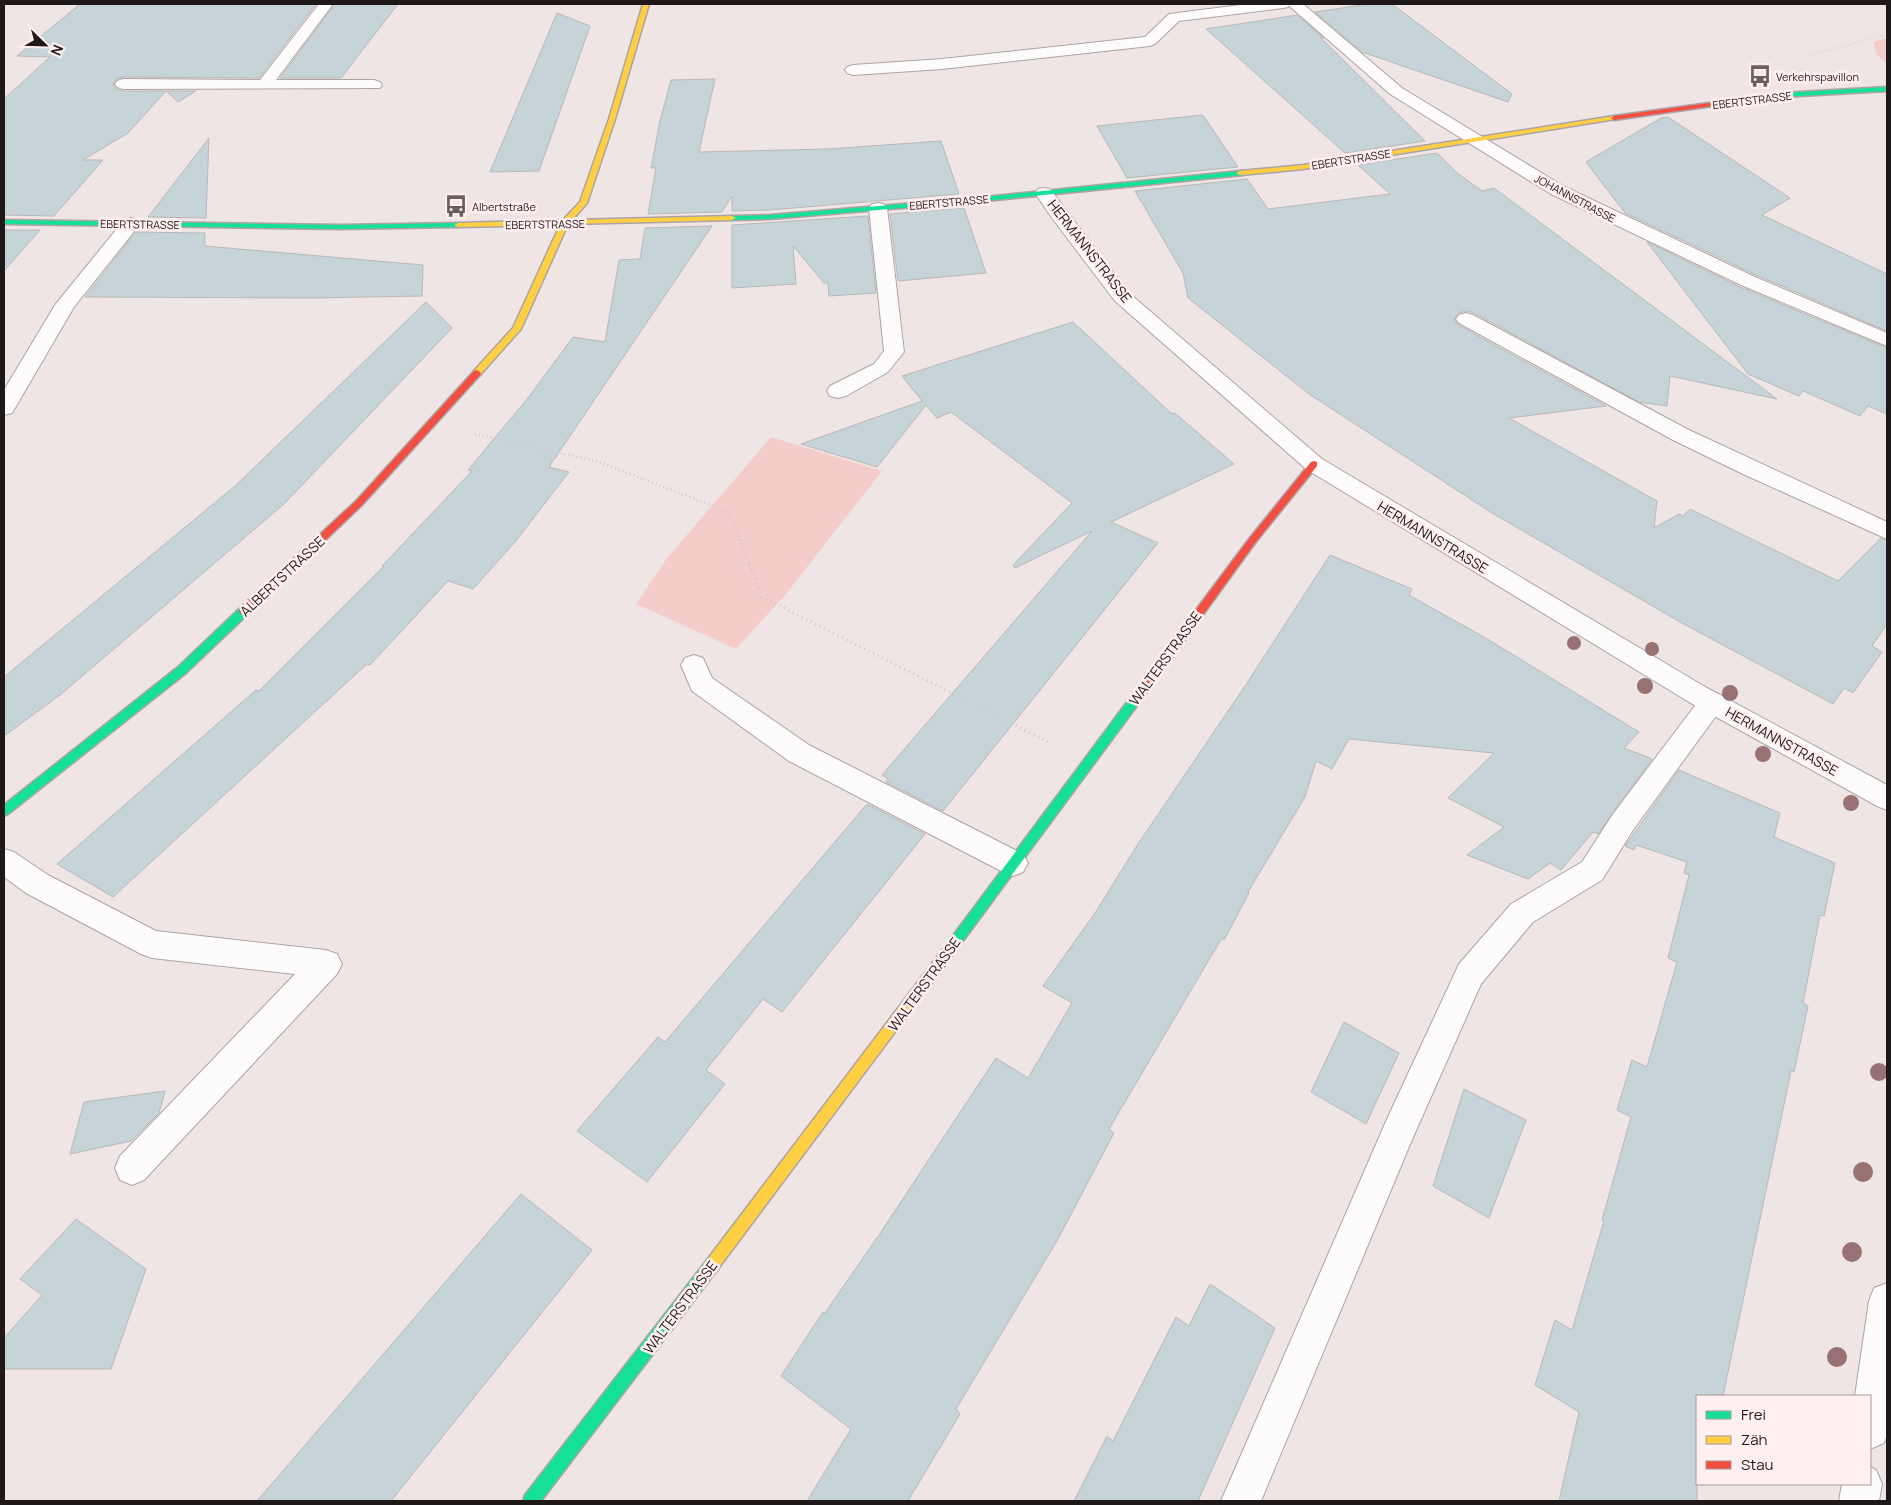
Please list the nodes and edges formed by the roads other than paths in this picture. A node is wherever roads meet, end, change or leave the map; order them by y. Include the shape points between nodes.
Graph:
1 (326, 4) edge
2 (646, 4) edge
3 (1283, 4) edge
4 (1294, 4) edge
5 (853, 70) dead end
6 (123, 84) dead end
7 (264, 85) junction
8 (374, 85) dead end
9 (1887, 89) edge
10 (1472, 140) junction
11 (1044, 193) junction
12 (878, 208) junction
13 (4, 222) edge
14 (131, 224) junction
15 (564, 224) junction
16 (1466, 319) dead end
17 (1887, 340) edge
18 (838, 390) dead end
19 (4, 408) edge
20 (1314, 464) junction
21 (1887, 531) edge
22 (694, 665) dead end
23 (1712, 702) junction
24 (1887, 798) edge
25 (4, 810) edge
26 (4, 861) edge
27 (1013, 863) junction
28 (132, 1168) dead end
29 (1887, 1301) edge
30 (1871, 1421) edge
31 (1862, 1485) edge
32 (531, 1501) edge
33 (1241, 1501) edge
34 (1859, 1501) edge

1 - 7 street
2 - 15 street, ALBERTSTRASSE via 583,203
3 - 5 street via 1174,17 1150,41 942,64
4 - 10 street, JOHANNSTRASSE via 1396,91
6 - 7 street
7 - 8 street
9 - 10 street, EBERTSTRASSE via 1783,96 1616,117
10 - 11 street, EBERTSTRASSE via 1302,167
10 - 17 street, JOHANNSTRASSE via 1557,190 1654,237
11 - 12 street, EBERTSTRASSE
11 - 20 street, HERMANNSTRASSE via 1122,297
12 - 15 street, EBERTSTRASSE via 770,217
12 - 18 street via 894,352 881,368
13 - 14 street, EBERTSTRASSE
14 - 15 street, EBERTSTRASSE via 341,227
14 - 19 street via 65,305
15 - 25 street, ALBERTSTRASSE via 517,329 360,503 182,670
16 - 21 street via 1681,435
20 - 23 street, HERMANNSTRASSE via 1580,626
20 - 27 street, WALTERSTRASSE via 1252,541
22 - 27 street via 701,684 799,753
23 - 24 street, HERMANNSTRASSE
23 - 33 street via 1623,822 1592,871 1522,913 1470,974 1399,1131
26 - 28 street via 37,884 152,944 326,964
27 - 32 street, WALTERSTRASSE via 843,1093
29 - 30 street
31 - 34 street

